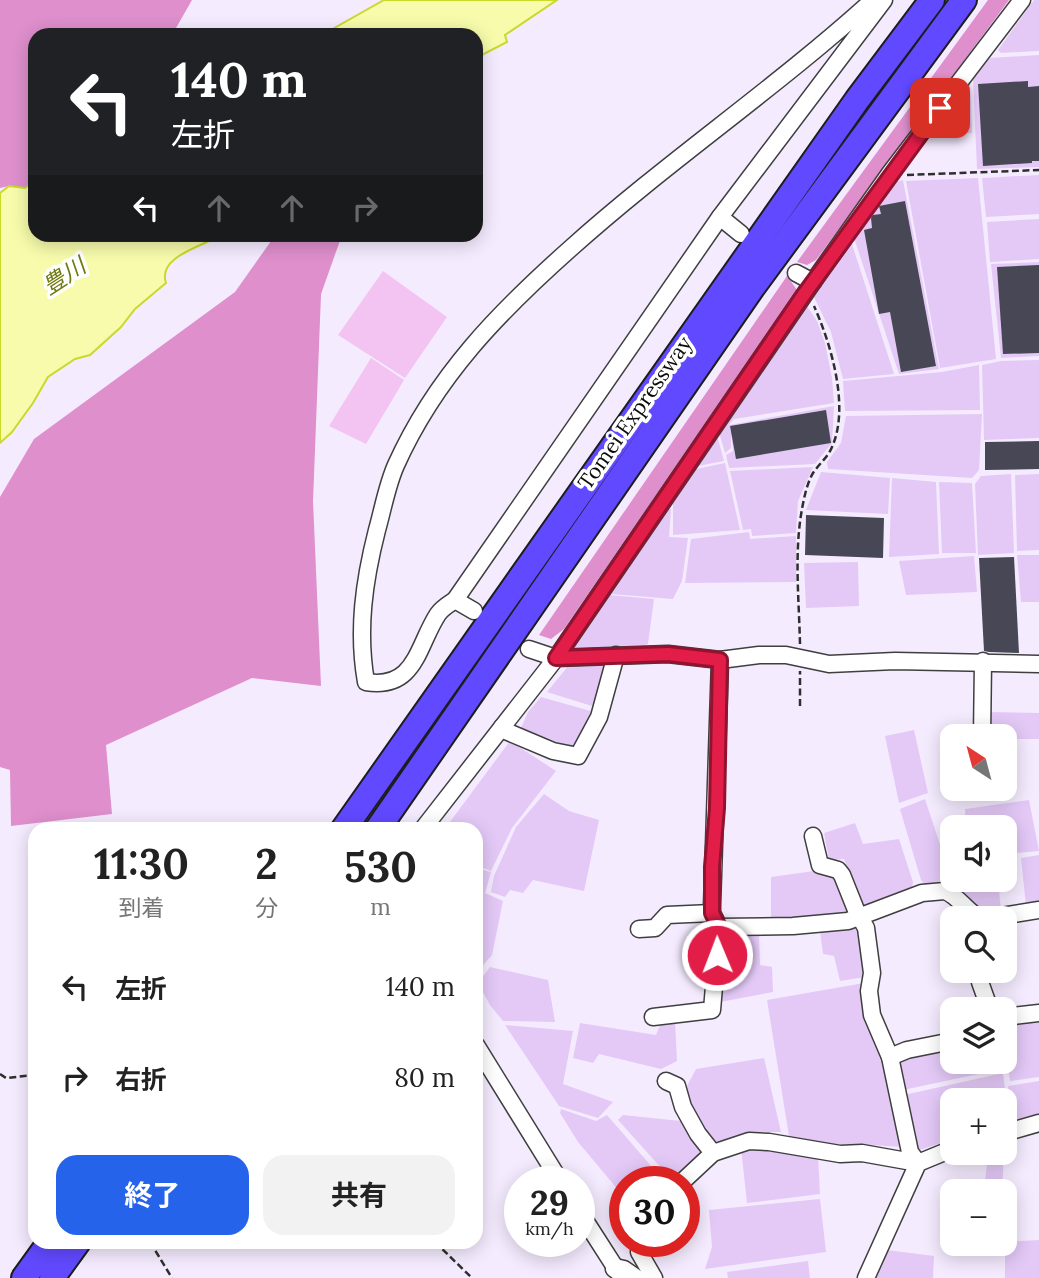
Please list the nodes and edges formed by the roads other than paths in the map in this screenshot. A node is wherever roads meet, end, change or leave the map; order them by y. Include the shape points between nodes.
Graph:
1 (873, 0) edge
2 (884, 0) edge
3 (932, 0) edge
4 (964, 0) edge
5 (1021, 0) edge
6 (720, 217) junction
7 (741, 234) dead end
8 (796, 273) dead end
9 (809, 287) junction
10 (455, 600) junction
11 (474, 611) dead end
12 (529, 649) dead end
13 (616, 655) junction
14 (556, 658) junction
15 (720, 660) junction
16 (983, 661) junction
17 (1039, 664) edge
18 (982, 724) edge
19 (502, 727) junction
20 (349, 822) edge
21 (381, 822) edge
22 (428, 822) edge
23 (813, 836) dead end
24 (1039, 910) edge
25 (860, 917) junction
26 (716, 920) junction
27 (639, 929) dead end
28 (1039, 1013) edge
29 (1017, 1016) edge
30 (653, 1017) dead end
31 (940, 1043) edge
32 (483, 1056) edge
33 (890, 1057) junction
34 (666, 1081) dead end
35 (1039, 1123) edge
36 (1017, 1129) edge
37 (713, 1153) junction
38 (940, 1154) edge
39 (918, 1163) junction
40 (551, 1166) edge
41 (699, 1166) edge
42 (595, 1238) edge
43 (45, 1249) edge
44 (73, 1249) edge
45 (642, 1257) edge
46 (616, 1274) edge
47 (24, 1278) edge
48 (52, 1278) edge
49 (637, 1278) edge
50 (654, 1278) edge
51 (866, 1278) edge

1 - 10 street via 528,286 479,336 440,387 395,467 368,565 361,628 366,682 398,679 410,670 439,611
2 - 6 street
3 - 20 highway, Tomei Expressway
4 - 21 highway, Tomei Expressway via 752,288
5 - 9 street
6 - 7 street
6 - 10 street
8 - 9 street
9 - 14 street
10 - 11 street
12 - 14 street
13 - 14 street
13 - 15 street
13 - 19 street via 599,717 578,755 553,751
14 - 19 street
15 - 16 street via 786,655 829,664
15 - 26 street via 712,867
16 - 17 street
16 - 18 street
19 - 22 street
23 - 25 street via 820,865 842,875
24 - 25 street via 982,919 945,891 922,893
25 - 26 street via 793,926
25 - 33 street via 870,952 872,1015
26 - 27 street via 667,915 655,928
26 - 30 street via 712,1010
28 - 29 street
31 - 33 street
32 - 40 street
33 - 39 street via 910,1152
34 - 37 street via 677,1086 683,1107
35 - 36 street
37 - 39 street via 749,1141
37 - 41 street
38 - 39 street
39 - 51 street
42 - 46 street
43 - 47 highway
44 - 48 highway
45 - 50 street
46 - 49 street via 624,1269

